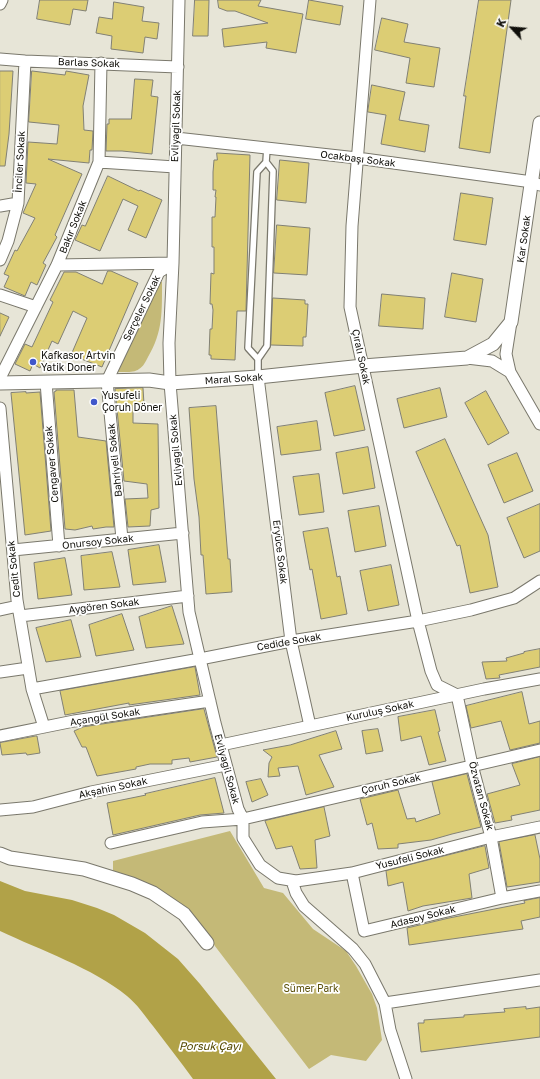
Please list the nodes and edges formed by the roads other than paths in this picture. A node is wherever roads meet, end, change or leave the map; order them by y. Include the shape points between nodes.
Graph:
1 (2, 0) edge
2 (179, 0) edge
3 (370, 0) edge
4 (0, 4) edge
5 (0, 59) edge
6 (25, 61) junction
7 (101, 63) junction
8 (178, 67) junction
9 (540, 123) edge
10 (176, 138) junction
11 (267, 148) junction
12 (357, 158) junction
13 (99, 162) junction
14 (266, 162) junction
15 (175, 167) junction
16 (536, 184) edge
17 (18, 203) junction
18 (0, 206) edge
19 (0, 260) edge
20 (174, 263) junction
21 (57, 265) junction
22 (0, 295) edge
23 (36, 307) junction
24 (511, 322) junction
25 (467, 358) junction
26 (258, 359) junction
27 (363, 366) junction
28 (510, 372) junction
29 (258, 377) junction
30 (0, 378) edge
31 (107, 381) junction
32 (46, 382) junction
33 (0, 383) edge
34 (170, 383) junction
35 (0, 408) edge
36 (540, 424) edge
37 (183, 533) junction
38 (122, 539) junction
39 (59, 546) junction
40 (13, 550) junction
41 (540, 581) edge
42 (188, 596) junction
43 (0, 610) edge
44 (19, 611) junction
45 (418, 621) junction
46 (291, 641) junction
47 (200, 659) junction
48 (28, 668) junction
49 (0, 672) edge
50 (540, 679) edge
51 (32, 689) junction
52 (457, 695) junction
53 (210, 701) junction
54 (310, 726) junction
55 (44, 727) junction
56 (0, 736) edge
57 (221, 745) junction
58 (540, 750) edge
59 (226, 765) junction
60 (472, 765) junction
61 (0, 810) edge
62 (243, 819) junction
63 (540, 828) edge
64 (491, 837) junction
65 (111, 843) dead end
66 (0, 854) edge
67 (352, 873) junction
68 (278, 878) joint
69 (292, 881) junction
70 (540, 891) edge
71 (502, 898) junction
72 (207, 943) dead end
73 (540, 980) edge
74 (385, 1004) junction
75 (406, 1079) edge

1 - 4 street
2 - 8 street, Evliyagil Sokak
3 - 12 street, Çıralı Sokak
5 - 6 street, Barlas Sokak
6 - 7 street, Barlas Sokak
6 - 17 street, İnciler Sokak
7 - 8 street, Barlas Sokak
7 - 13 street, Bakır Sokak
8 - 10 street, Evliyagil Sokak
9 - 16 street, Kar Sokak
10 - 11 street, Ocakbaşı Sokak
10 - 15 street, Evliyagil Sokak
11 - 12 street, Ocakbaşı Sokak
11 - 14 lane
12 - 16 street, Ocakbaşı Sokak
12 - 27 street, Çıralı Sokak via 350,307
13 - 15 street
13 - 21 street, Bakır Sokak
14 - 26 lane via 273,171 267,346
14 - 26 lane via 257,172 248,348
15 - 20 street, Evliyagil Sokak
16 - 24 street, Kar Sokak
17 - 18 street
17 - 19 street, İnciler Sokak
20 - 21 street
20 - 31 street, Serçeler Sokak via 159,272
20 - 34 street, Evliyagil Sokak via 169,343
21 - 23 street, Bakır Sokak
22 - 23 street
23 - 30 street, Bakır Sokak
24 - 25 street via 493,344
24 - 28 street, Kar Sokak via 506,354
25 - 27 street, Maral Sokak
25 - 28 street via 492,361
26 - 29 lane
27 - 29 street, Maral Sokak
27 - 45 street, Çıralı Sokak
28 - 36 street
29 - 34 street, Maral Sokak
29 - 46 street, Eryüce Sokak
31 - 32 street, Maral Sokak
31 - 34 street, Maral Sokak via 149,380
31 - 38 street, Bahriyeli Sokak
32 - 33 street, Maral Sokak
32 - 39 street, Cengaver Sokak
34 - 37 street, Evliyagil Sokak
35 - 40 street, Cedit Sokak
37 - 38 street, Onursoy Sokak
37 - 42 street, Evliyagil Sokak
38 - 39 street, Onursoy Sokak
39 - 40 street, Onursoy Sokak
40 - 44 street, Cedit Sokak
41 - 45 street, Cedide Sokak via 514,598
42 - 44 street, Aygören Sokak
42 - 47 street, Evliyagil Sokak via 189,612
43 - 44 street, Aygören Sokak
44 - 48 street, Cedit Sokak
45 - 46 street, Cedide Sokak
45 - 52 street, Çıralı Sokak via 437,685
46 - 47 street, Cedide Sokak
46 - 54 street, Eryüce Sokak
47 - 51 street, Cedide Sokak
47 - 53 street, Evliyagil Sokak
48 - 49 street
48 - 51 street, Cedit Sokak
50 - 52 street, Kuruluş Sokak
51 - 55 street, Cedit Sokak
52 - 54 street, Kuruluş Sokak
52 - 60 street, Özvatan Sokak
53 - 55 street, Açangül Sokak
53 - 57 street, Evliyagil Sokak
54 - 57 street, Kuruluş Sokak
55 - 56 street, Açangül Sokak
57 - 59 street, Evliyagil Sokak
58 - 60 street, Çoruh Sokak
59 - 61 street, Akşahin Sokak via 33,806
59 - 62 street, Evliyagil Sokak
60 - 62 street, Çoruh Sokak
60 - 64 street, Özvatan Sokak
62 - 65 street via 202,822
62 - 68 street, Evliyagil Sokak via 243,838 260,865
63 - 64 street, Yusufeli Sokak
64 - 67 street, Yusufeli Sokak
64 - 71 street, Özvatan Sokak
66 - 72 street via 10,858 84,869 153,892 184,914
67 - 69 street, Yusufeli Sokak
67 - 71 street, Adasoy Sokak via 364,931
68 - 69 street, Yusufeli Sokak
69 - 74 street via 304,906 359,956
70 - 71 street, Adasoy Sokak
73 - 74 street
74 - 75 street via 390,1030

